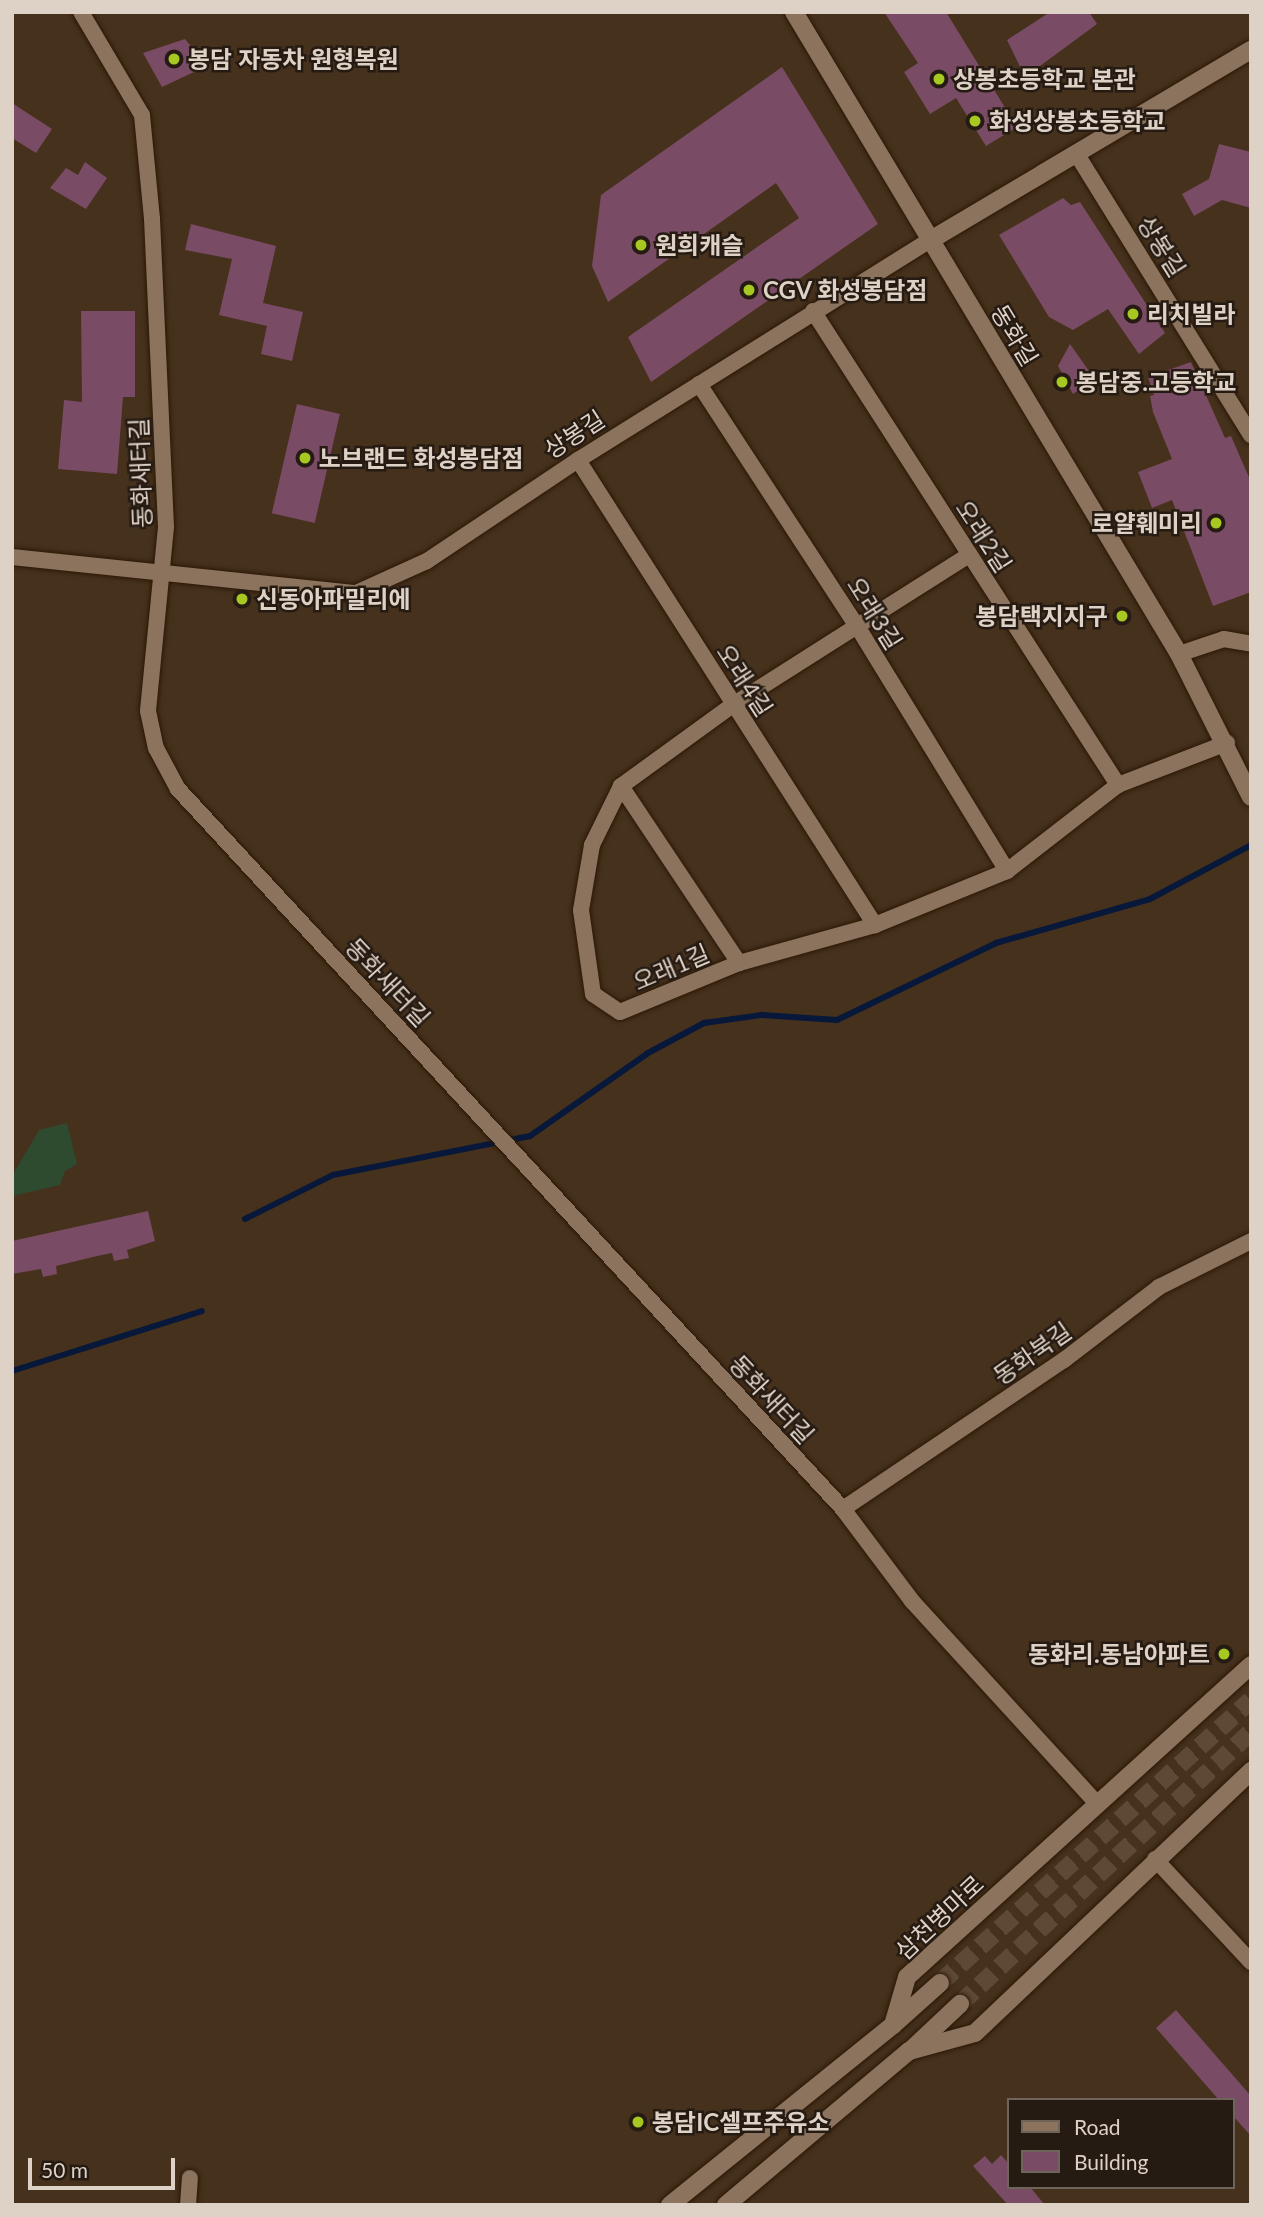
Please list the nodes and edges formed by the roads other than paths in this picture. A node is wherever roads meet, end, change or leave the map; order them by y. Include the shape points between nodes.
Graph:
1 (81, 12) edge
2 (794, 12) edge
3 (1251, 50) edge
4 (1076, 153) junction
5 (929, 240) junction
6 (813, 311) junction
7 (699, 384) junction
8 (1251, 435) edge
9 (578, 460) junction
10 (969, 555) junction
11 (12, 557) edge
12 (164, 569) junction
13 (857, 626) junction
14 (1251, 645) edge
15 (1179, 654) junction
16 (734, 704) junction
17 (1227, 743) junction
18 (1118, 785) junction
19 (621, 786) junction
20 (1251, 797) edge
21 (1007, 871) junction
22 (875, 925) junction
23 (739, 963) junction
24 (1251, 1241) edge
25 (843, 1508) junction
26 (1251, 1665) edge
27 (1251, 1771) edge
28 (1098, 1805) junction
29 (1155, 1859) junction
30 (1251, 1962) edge
31 (940, 1983) tunnel mouth
32 (960, 2004) tunnel mouth
33 (893, 2025) junction
34 (909, 2052) junction
35 (190, 2178) dead end
36 (188, 2205) edge
37 (670, 2205) edge
38 (726, 2205) edge

1 - 12 street, 동화새터길 via 142,115 152,219
2 - 5 main road, 동화길
3 - 4 main road, 상봉길
4 - 5 main road, 상봉길
4 - 8 street, 상봉길
5 - 6 street, 상봉길
5 - 15 main road, 동화길
6 - 7 street, 상봉길
6 - 10 street, 오래2길
7 - 9 street, 상봉길
7 - 13 street, 오래3길
9 - 12 street, 상봉길 via 427,561 356,593
9 - 16 street, 오래4길
10 - 13 street, 오래1길
10 - 18 street, 오래2길
11 - 12 street, 상봉길
12 - 25 street, 동화새터길 via 148,710 156,748 178,789
13 - 16 street, 오래1길
13 - 21 street, 오래3길
14 - 15 street via 1224,639
15 - 17 main road, 동화길
16 - 19 street, 오래1길
16 - 22 street, 오래4길
17 - 18 street, 오래1길
17 - 20 main road, 동화길
18 - 21 street, 오래1길
19 - 23 street
19 - 23 street, 오래1길 via 592,845 581,911 593,994 620,1012
21 - 22 street, 오래1길
22 - 23 street, 오래1길
24 - 25 street, 동화북길 via 1159,1287 1064,1360
25 - 28 street, 동화새터길 via 912,1601
26 - 28 main road, 삼천병마로
27 - 29 main road
28 - 33 main road, 삼천병마로 via 907,1977
29 - 30 street
29 - 34 main road via 975,2033
31 - 33 main road
32 - 34 main road
33 - 37 main road
34 - 38 main road
35 - 36 street

